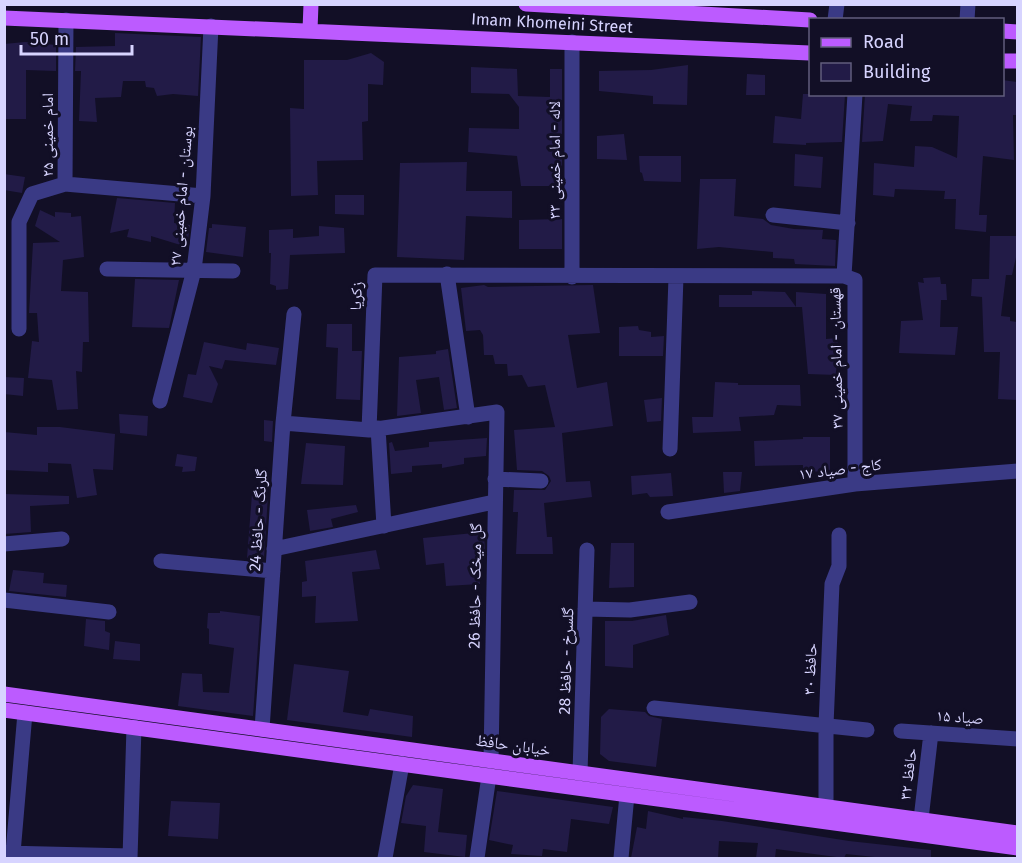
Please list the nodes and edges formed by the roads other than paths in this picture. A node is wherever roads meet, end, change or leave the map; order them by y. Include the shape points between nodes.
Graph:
1 (311, 4) edge
2 (526, 4) edge
3 (755, 11) edge
4 (4, 18) edge
5 (66, 20) junction
6 (809, 20) edge
7 (211, 26) junction
8 (310, 30) junction
9 (572, 42) junction
10 (809, 53) edge
11 (855, 96) edge
12 (65, 184) junction
13 (203, 196) junction
14 (773, 215) dead end
15 (848, 223) junction
16 (107, 269) dead end
17 (194, 270) junction
18 (233, 271) dead end
19 (447, 274) junction
20 (844, 276) junction
21 (572, 277) junction
22 (676, 277) junction
23 (294, 314) dead end
24 (19, 329) dead end
25 (160, 401) dead end
26 (468, 417) junction
27 (283, 423) junction
28 (373, 429) junction
29 (670, 448) dead end
30 (1017, 471) edge
31 (495, 479) junction
32 (541, 481) dead end
33 (855, 484) junction
34 (494, 502) junction
35 (668, 512) dead end
36 (384, 526) junction
37 (839, 535) dead end
38 (62, 539) dead end
39 (4, 544) edge
40 (274, 549) junction
41 (587, 550) dead end
42 (161, 561) dead end
43 (273, 571) junction
44 (4, 600) edge
45 (690, 602) dead end
46 (585, 609) junction
47 (109, 612) dead end
48 (4, 694) edge
49 (654, 708) dead end
50 (4, 710) edge
51 (25, 713) junction
52 (826, 725) junction
53 (134, 727) junction
54 (262, 729) junction
55 (867, 730) dead end
56 (901, 731) dead end
57 (931, 733) junction
58 (1017, 739) edge
59 (402, 764) junction
60 (490, 768) junction
61 (580, 773) junction
62 (627, 795) junction
63 (826, 806) junction
64 (11, 807) edge
65 (921, 819) junction
66 (1017, 832) edge
67 (1017, 848) edge
68 (9, 853) edge
69 (130, 857) edge
70 (385, 858) edge
71 (477, 858) edge
72 (621, 858) edge

1 - 8 main road
2 - 3 main road, Imam Khomeini Street
3 - 6 main road, Imam Khomeini Street
4 - 5 main road, Imam Khomeini Street
5 - 7 main road, Imam Khomeini Street
5 - 12 street, امام خمینی ۲۵
7 - 8 main road, Imam Khomeini Street
7 - 13 street, بوستان - امام خمینی ۲۷
8 - 9 main road, Imam Khomeini Street
9 - 10 main road, Imam Khomeini Street
9 - 21 street, لاله - امام خمینی ۳۳
11 - 15 street, قهستان - امام خمینی ۳۷
12 - 13 street
12 - 24 street, امام خمینی ۲۵ via 32,194 19,222
13 - 17 street, بوستان - امام خمینی ۲۷
14 - 15 street
15 - 20 street, قهستان - امام خمینی ۳۷
16 - 17 street
17 - 18 street
17 - 25 street, بوستان - امام خمینی ۲۷
19 - 21 street, زکریا
19 - 26 street
19 - 28 street, زکریا via 375,275
20 - 22 street, زکریا
20 - 33 street, قهستان - امام خمینی ۳۷ via 855,280
21 - 22 street, زکریا
22 - 29 street
23 - 27 street, گلرنگ - حافظ 24
26 - 28 street
26 - 31 street, گل میخک - حافظ 26 via 497,412
27 - 28 street
27 - 40 street, گلرنگ - حافظ 24
28 - 36 street
30 - 33 street, کاج - صیاد ۱۷
31 - 32 street
31 - 34 street, گل میخک - حافظ 26
33 - 35 street, کاج - صیاد ۱۷
34 - 36 street
34 - 60 street, گل میخک - حافظ 26
36 - 40 street
37 - 52 street, حافظ ۳۰ via 839,566 832,584
38 - 39 street
40 - 43 street, گلرنگ - حافظ 24
41 - 46 street, گلسرخ - حافظ 28
42 - 43 street
43 - 54 street, گلرنگ - حافظ 24
44 - 47 street
45 - 46 street via 630,610
46 - 61 street, گلسرخ - حافظ 28
48 - 54 main road, خیابان حافظ
49 - 52 street
50 - 51 main road, خیابان حافظ
51 - 53 main road, خیابان حافظ
51 - 64 street
52 - 55 street
52 - 63 street, حافظ ۳۰
53 - 59 main road, خیابان حافظ
53 - 69 street
54 - 60 main road, خیابان حافظ
56 - 57 street, صیاد ۱۵
57 - 58 street, صیاد ۱۵
57 - 65 street, حافظ ۳۲
59 - 60 main road, خیابان حافظ
59 - 70 street
60 - 61 main road, خیابان حافظ
60 - 62 main road, خیابان حافظ
60 - 71 street, گل میخک - حافظ 26
61 - 63 main road, خیابان حافظ
62 - 67 main road, خیابان حافظ
62 - 72 street
63 - 65 main road, خیابان حافظ
64 - 68 street
65 - 66 main road, خیابان حافظ
68 - 69 street

